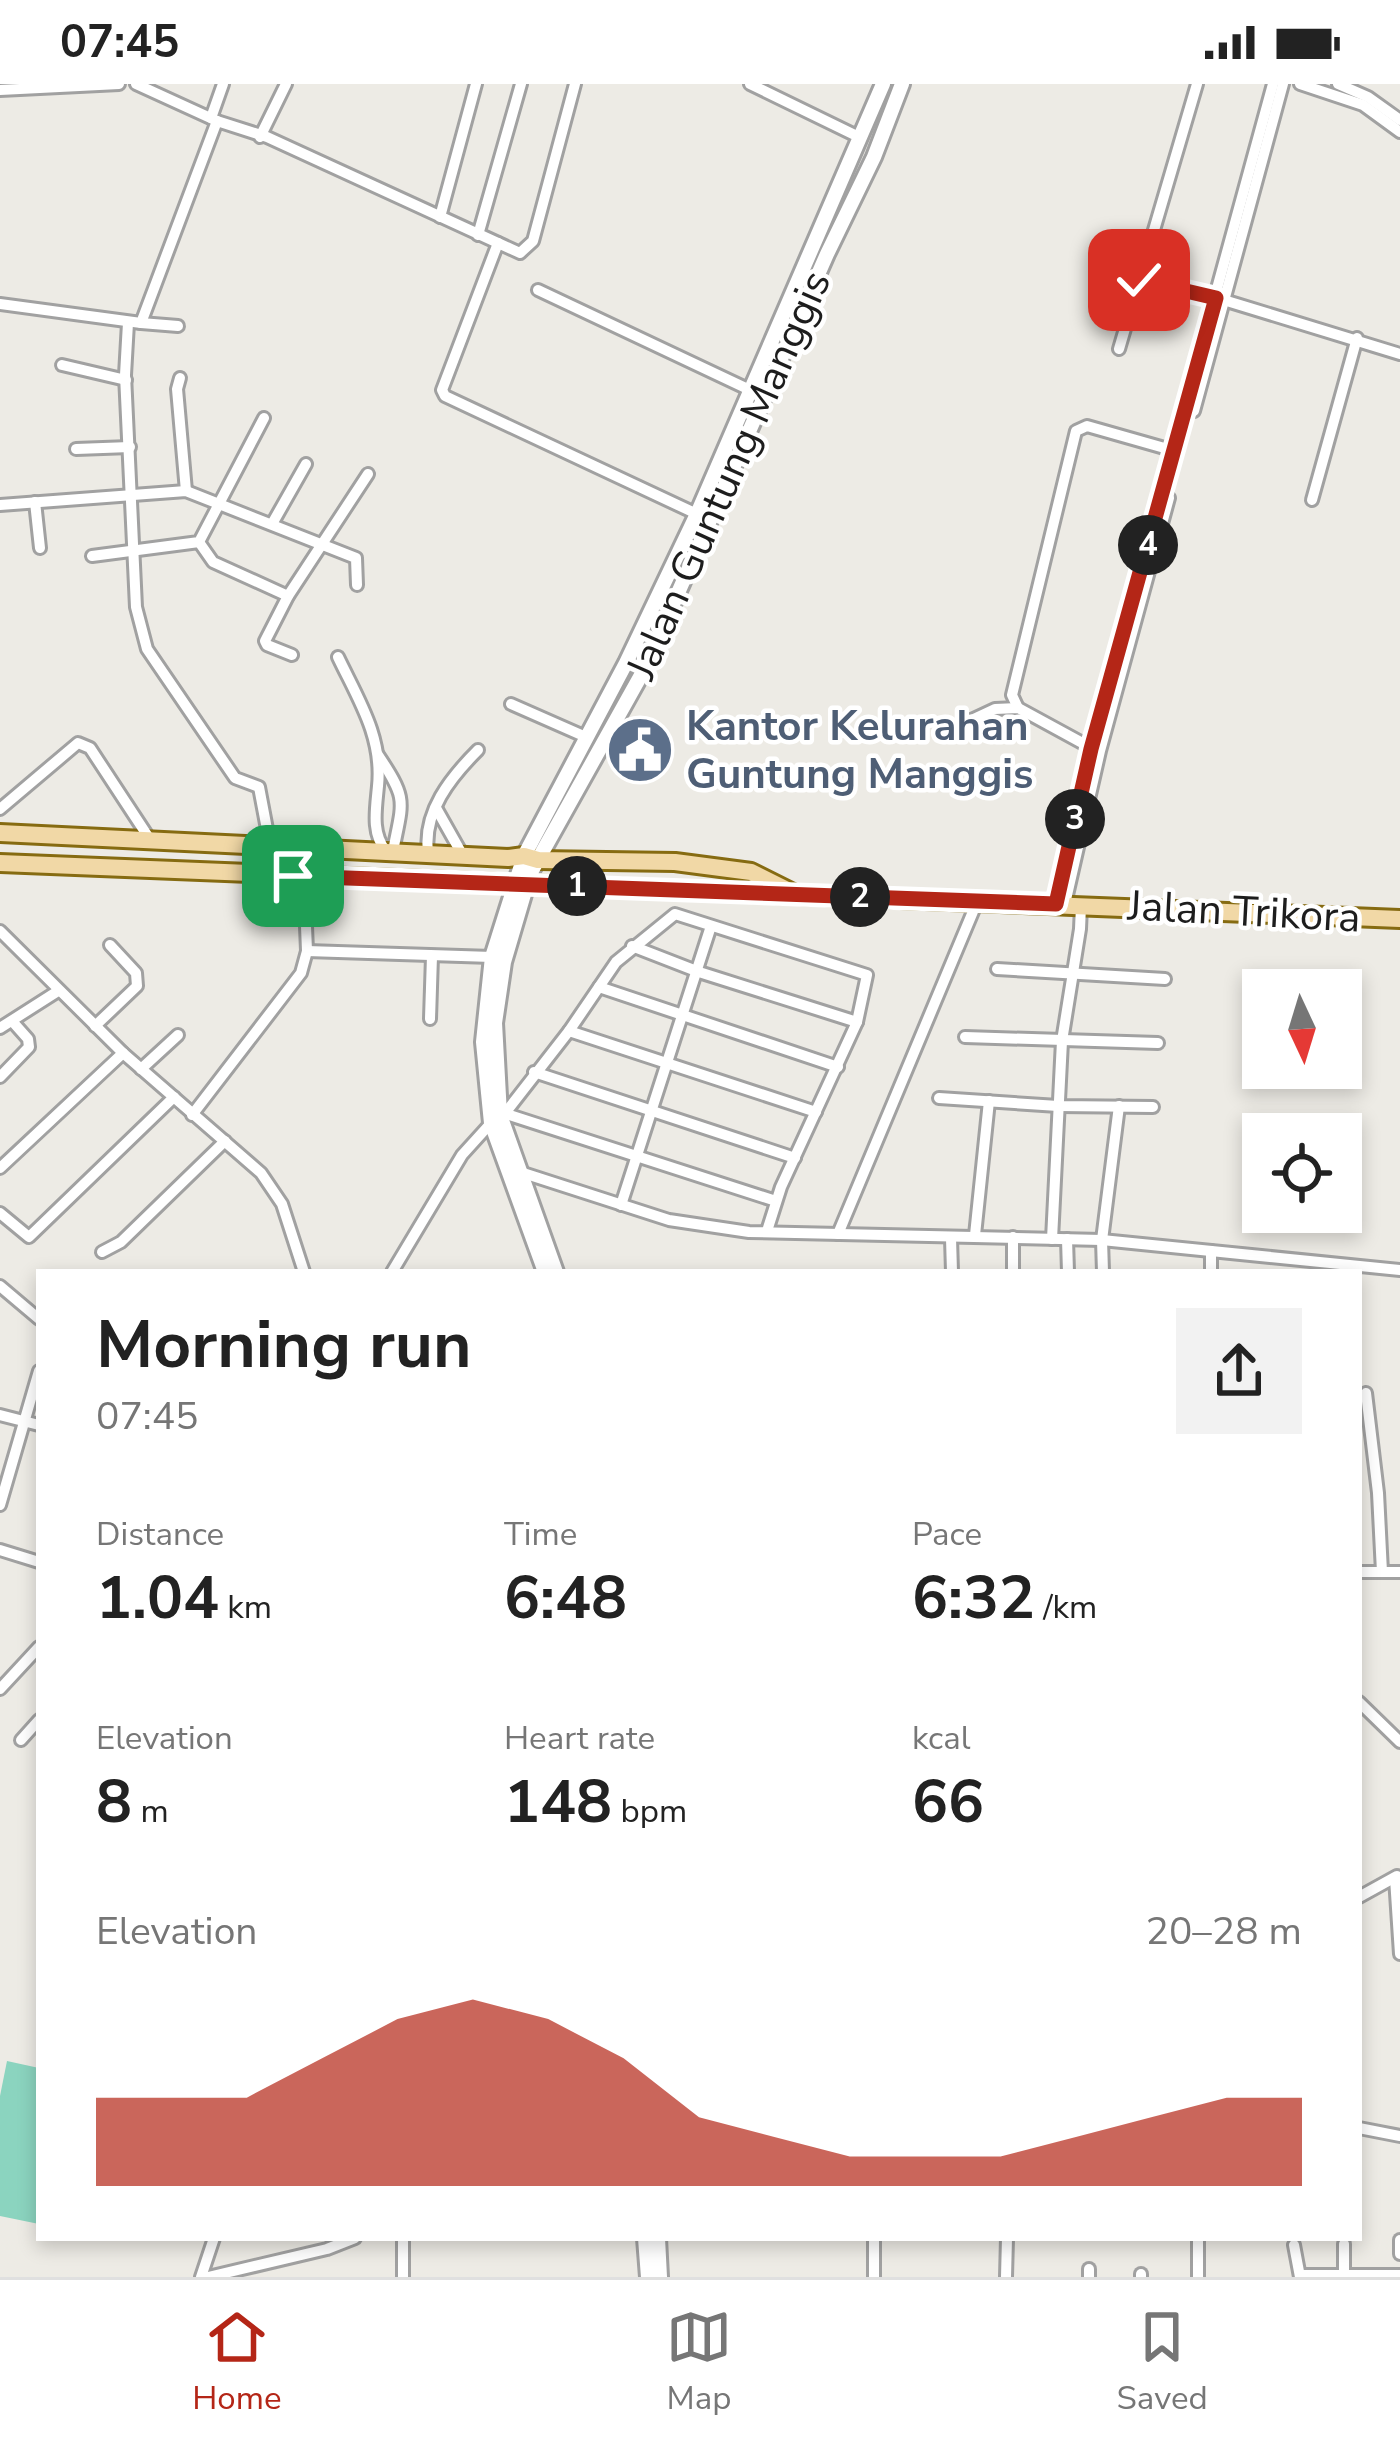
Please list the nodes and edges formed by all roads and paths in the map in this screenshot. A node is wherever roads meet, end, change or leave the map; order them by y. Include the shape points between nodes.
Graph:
1 (119, 84) edge
2 (136, 84) edge
3 (223, 84) edge
4 (286, 84) edge
5 (476, 84) edge
6 (521, 84) edge
7 (575, 84) edge
8 (750, 84) edge
9 (883, 84) edge
10 (902, 84) edge
11 (1198, 84) edge
12 (1273, 84) edge
13 (1282, 84) edge
14 (1300, 84) edge
15 (1338, 84) edge
16 (0, 90) edge
17 (214, 119) junction
18 (1400, 120) edge
19 (1400, 132) edge
20 (260, 137) junction
21 (861, 139) junction
22 (440, 217) junction
23 (478, 235) junction
24 (498, 243) junction
25 (820, 251) junction
26 (1139, 280) junction
27 (538, 290) dead end
28 (1221, 301) junction
29 (0, 304) edge
30 (134, 323) junction
31 (178, 326) dead end
32 (1357, 338) junction
33 (1119, 349) dead end
34 (1400, 353) edge
35 (62, 365) dead end
36 (180, 378) dead end
37 (126, 380) junction
38 (750, 390) junction
39 (264, 418) dead end
40 (130, 447) junction
41 (76, 449) dead end
42 (1175, 452) junction
43 (306, 464) dead end
44 (368, 474) dead end
45 (186, 491) junction
46 (133, 494) junction
47 (1312, 500) dead end
48 (35, 502) junction
49 (221, 503) junction
50 (0, 505) edge
51 (697, 514) junction
52 (272, 524) junction
53 (199, 542) junction
54 (323, 544) junction
55 (40, 548) dead end
56 (135, 553) junction
57 (92, 556) dead end
58 (357, 585) dead end
59 (288, 596) junction
60 (292, 655) dead end
61 (338, 657) dead end
62 (511, 704) dead end
63 (1018, 708) junction
64 (948, 731) dead end
65 (586, 737) junction
66 (478, 750) dead end
67 (1096, 750) junction
68 (376, 752) junction
69 (436, 808) junction
70 (0, 809) edge
71 (0, 833) edge
72 (151, 841) junction
73 (270, 844) junction
74 (390, 851) junction
75 (428, 852) junction
76 (462, 854) junction
77 (531, 858) junction
78 (0, 862) edge
79 (751, 872) junction
80 (304, 876) junction
81 (521, 884) junction
82 (749, 893) junction
83 (800, 896) junction
84 (977, 902) junction
85 (1067, 905) junction
86 (1400, 920) edge
87 (711, 926) junction
88 (0, 932) edge
89 (12, 945) junction
90 (110, 945) dead end
91 (632, 946) junction
92 (307, 951) junction
93 (0, 953) edge
94 (432, 956) junction
95 (493, 957) junction
96 (997, 969) dead end
97 (699, 972) junction
98 (1072, 975) junction
99 (1165, 980) dead end
100 (598, 987) junction
101 (58, 991) junction
102 (683, 1018) junction
103 (430, 1019) dead end
104 (12, 1021) junction
105 (857, 1022) junction
106 (95, 1026) junction
107 (0, 1028) edge
108 (569, 1031) junction
109 (178, 1035) dead end
110 (965, 1037) dead end
111 (1062, 1041) junction
112 (1158, 1043) dead end
113 (123, 1053) junction
114 (670, 1063) junction
115 (838, 1067) junction
116 (141, 1069) junction
117 (533, 1072) junction
118 (0, 1077) edge
119 (174, 1097) junction
120 (939, 1098) dead end
121 (989, 1101) junction
122 (1058, 1106) junction
123 (1119, 1106) junction
124 (1153, 1107) dead end
125 (653, 1111) junction
126 (816, 1112) junction
127 (192, 1114) junction
128 (499, 1117) junction
129 (225, 1142) junction
130 (637, 1157) junction
131 (795, 1158) junction
132 (0, 1168) edge
133 (513, 1169) junction
134 (776, 1201) junction
135 (621, 1205) junction
136 (0, 1213) edge
137 (767, 1231) junction
138 (838, 1234) junction
139 (975, 1235) junction
140 (1013, 1237) junction
141 (951, 1238) junction
142 (1052, 1239) junction
143 (1067, 1239) junction
144 (1102, 1240) junction
145 (1211, 1251) junction
146 (102, 1252) dead end
147 (1264, 1256) junction
148 (304, 1269) edge
149 (394, 1269) edge
150 (543, 1269) edge
151 (555, 1269) edge
152 (952, 1269) edge
153 (1013, 1269) edge
154 (1068, 1269) edge
155 (1103, 1269) edge
156 (1211, 1269) edge
157 (1264, 1269) edge
158 (1400, 1270) edge
159 (0, 1286) edge
160 (36, 1316) edge
161 (1366, 1393) dead end
162 (0, 1415) edge
163 (33, 1424) edge
164 (0, 1505) edge
165 (0, 1550) edge
166 (36, 1561) edge
167 (1362, 1572) edge
168 (1382, 1572) junction
169 (1400, 1572) edge
170 (36, 1650) edge
171 (0, 1689) edge
172 (1362, 1705) edge
173 (36, 1724) edge
174 (21, 1741) dead end
175 (1400, 1742) edge
176 (1397, 1876) edge
177 (1362, 1895) edge
178 (1400, 1954) edge
179 (1362, 2129) edge
180 (1400, 2136) edge
181 (1400, 2240) edge
182 (213, 2241) edge
183 (348, 2241) edge
184 (403, 2241) edge
185 (652, 2241) edge
186 (652, 2241) edge
187 (874, 2241) edge
188 (1007, 2241) edge
189 (1198, 2241) edge
190 (1344, 2244) dead end
191 (1294, 2245) dead end
192 (1400, 2254) edge
193 (1344, 2274) edge
194 (1400, 2275) edge
195 (1300, 2276) edge
196 (204, 2277) edge
197 (403, 2277) edge
198 (648, 2277) edge
199 (660, 2277) edge
200 (874, 2277) edge
201 (1006, 2277) edge
202 (1198, 2277) edge

1 - 16 street
2 - 17 street
3 - 17 street
4 - 20 street
5 - 22 street
6 - 23 street
7 - 24 street via 533,241 520,253
8 - 21 street
9 - 21 street, Jalan Guntung Manggis
10 - 25 street, Jalan Guntung Manggis via 874,157
11 - 26 street
12 - 28 street
13 - 28 street
14 - 19 street via 1363,105
15 - 18 street
17 - 20 street
17 - 30 street
20 - 22 street
21 - 25 street, Jalan Guntung Manggis
22 - 23 street
23 - 24 street
24 - 51 street via 445,396
25 - 38 street, Jalan Guntung Manggis
25 - 77 street, Jalan Guntung Manggis via 645,668
26 - 28 street
26 - 33 street
27 - 38 street
28 - 32 street
28 - 42 street
28 - 67 street
29 - 30 street
30 - 31 street
30 - 37 street
32 - 34 street
32 - 47 street
35 - 37 street
36 - 45 street
37 - 40 street
38 - 51 street, Jalan Guntung Manggis
39 - 49 street
40 - 41 street
40 - 46 street
42 - 63 street via 1087,426 1076,431 1012,695
42 - 67 street
43 - 52 street
44 - 54 street
45 - 46 street
45 - 49 street
46 - 48 street
46 - 56 street
48 - 50 street
48 - 55 street
49 - 52 street
49 - 53 street
51 - 65 street, Jalan Guntung Manggis
52 - 54 street
53 - 56 street
53 - 59 street via 213,562
54 - 58 street via 356,558
54 - 59 street
56 - 57 street
56 - 73 street via 147,649 235,778 259,787
59 - 60 street via 265,641
61 - 68 street
62 - 65 street
63 - 64 street via 994,709
63 - 67 street
65 - 77 street, Jalan Guntung Manggis
66 - 69 street
67 - 85 street
68 - 74 street via 376,835
68 - 74 street via 404,808
69 - 75 street via 425,830
69 - 76 street
70 - 72 street via 83,743
71 - 72 main road, Jalan Trikora
72 - 73 main road, Jalan Trikora
73 - 74 main road, Jalan Trikora
74 - 75 main road, Jalan Trikora
75 - 76 main road, Jalan Trikora
76 - 77 main road, Jalan Trikora
77 - 79 main road, Jalan Trikora
77 - 81 street, Jalan Guntung Manggis
78 - 80 main road, Jalan Trikora
79 - 82 main road
79 - 83 main road, Jalan Trikora
80 - 81 main road, Jalan Trikora
80 - 92 street
81 - 82 main road, Jalan Trikora
81 - 95 street, Jalan Guntung Manggis
81 - 128 street, Jalan Guntung Manggis via 496,1005
82 - 83 main road, Jalan Trikora
83 - 84 main road, Jalan Trikora
84 - 85 main road, Jalan Trikora
84 - 138 street
85 - 86 main road, Jalan Trikora
85 - 98 street
87 - 91 street via 677,913
87 - 97 street
87 - 105 street via 867,975
88 - 89 street
89 - 93 street
89 - 101 street
90 - 106 street via 137,986
91 - 97 street
91 - 100 street
92 - 94 street
92 - 127 street via 301,973
94 - 95 street
94 - 103 street
95 - 128 street, Jalan Guntung Manggis via 483,1042
96 - 98 street
97 - 102 street
97 - 105 street
98 - 99 street
98 - 111 street
100 - 102 street
100 - 108 street
101 - 104 street
101 - 106 street
102 - 114 street
102 - 115 street
104 - 107 street
104 - 118 street via 29,1047
105 - 115 street
106 - 113 street
108 - 114 street
108 - 117 street
109 - 116 street
110 - 111 street
111 - 112 street
111 - 122 street
113 - 116 street
113 - 132 street
114 - 125 street
114 - 126 street
115 - 126 street
116 - 119 street
117 - 125 street
117 - 128 street
119 - 127 street
119 - 136 street via 28,1237
120 - 121 street
121 - 122 street
121 - 139 street
122 - 123 street
122 - 142 street
123 - 124 street
123 - 144 street
125 - 130 street
125 - 131 street
126 - 131 street
127 - 129 street
128 - 130 street
128 - 133 street, Jalan Guntung Manggis
128 - 149 street via 462,1155
129 - 146 street
129 - 148 street via 273,1188
130 - 134 street
130 - 135 street
131 - 134 street
133 - 135 street
133 - 150 street, Jalan Guntung Manggis
133 - 151 street, Jalan Guntung Manggis
134 - 137 street
135 - 137 street via 703,1227
137 - 138 street
138 - 141 street
139 - 140 street
139 - 141 street
140 - 142 street
140 - 153 street
141 - 152 street
142 - 143 street
143 - 144 street
143 - 154 street
144 - 145 street
144 - 155 street
145 - 147 street
145 - 156 street
147 - 157 street
147 - 158 street
159 - 160 street
161 - 168 street
162 - 163 street
163 - 164 street
165 - 166 street
167 - 168 street
168 - 169 street
170 - 171 street
172 - 175 street
173 - 174 street
176 - 177 street
176 - 178 street
179 - 180 street
181 - 192 street
182 - 196 street
183 - 196 street
184 - 197 street
185 - 198 street
186 - 199 street
187 - 200 street
188 - 201 street
189 - 202 street
190 - 193 street
191 - 195 street
193 - 194 street
193 - 195 street

